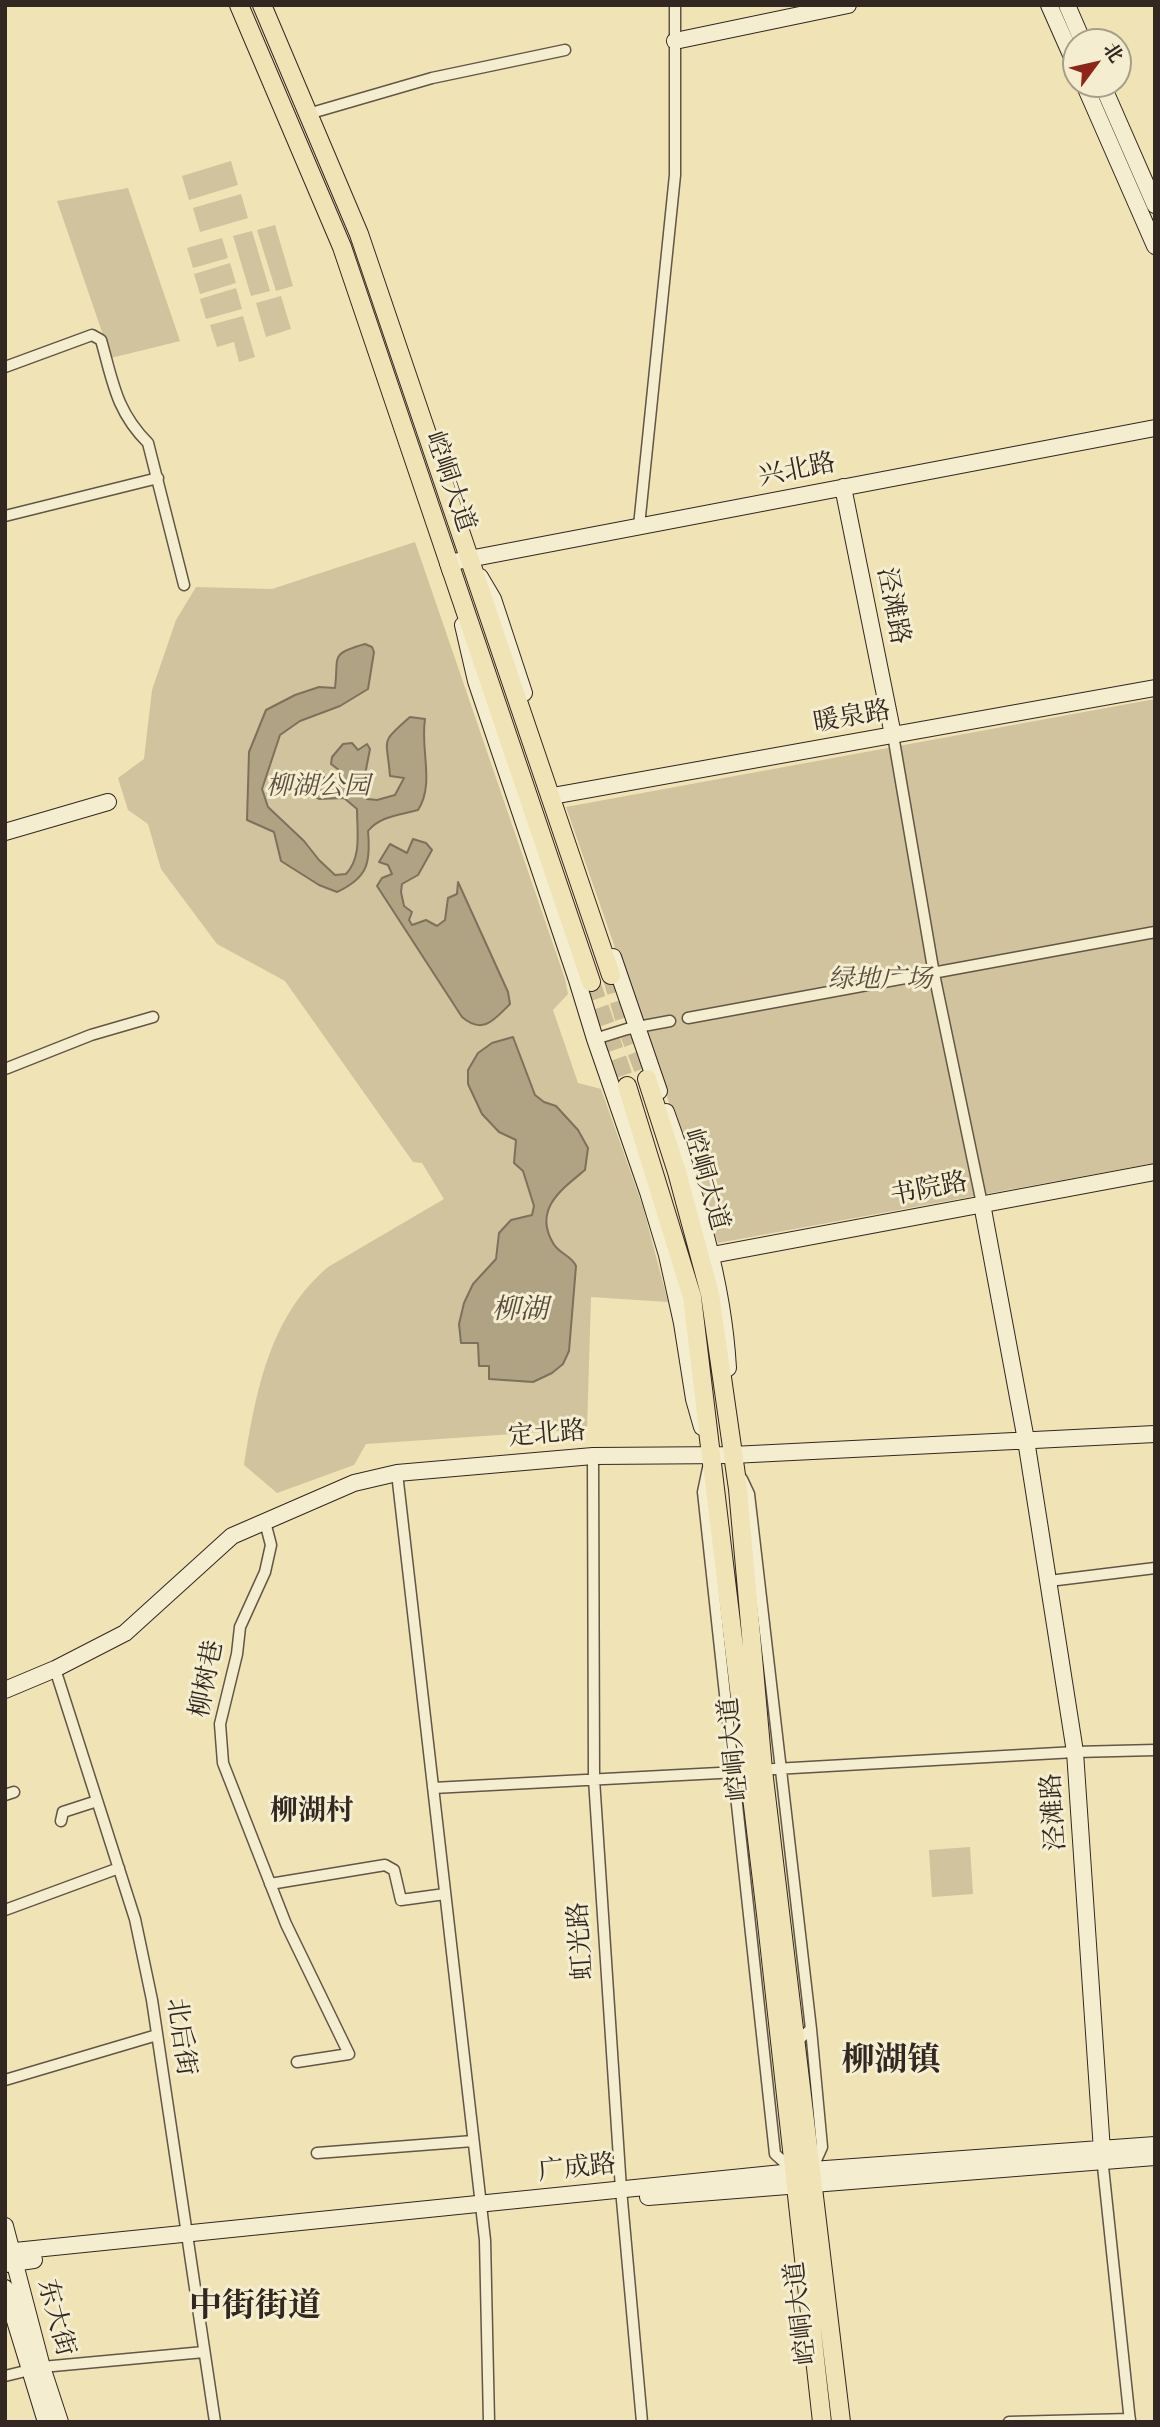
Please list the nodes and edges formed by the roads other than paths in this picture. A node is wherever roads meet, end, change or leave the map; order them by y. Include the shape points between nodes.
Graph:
1 (239, 5) edge
2 (262, 5) edge
3 (675, 5) edge
4 (848, 5) edge
5 (1049, 5) edge
6 (1067, 5) edge
7 (1077, 28) edge
8 (1062, 34) edge
9 (675, 41) junction
10 (565, 50) dead end
11 (1090, 98) edge
12 (1108, 98) edge
13 (308, 114) junction
14 (1155, 205) edge
15 (1155, 246) edge
16 (5, 367) edge
17 (1155, 428) edge
18 (158, 478) junction
19 (843, 487) junction
20 (5, 516) edge
21 (639, 526) junction
22 (468, 559) junction
23 (449, 563) junction
24 (184, 585) dead end
25 (1155, 688) edge
26 (893, 735) junction
27 (558, 794) junction
28 (108, 802) dead end
29 (5, 832) edge
30 (1155, 932) edge
31 (934, 974) junction
32 (611, 975) tunnel mouth
33 (591, 982) tunnel mouth
34 (153, 1017) dead end
35 (688, 1018) dead end
36 (670, 1021) dead end
37 (636, 1027) junction
38 (595, 1040) junction
39 (5, 1069) edge
40 (647, 1080) tunnel mouth
41 (627, 1086) tunnel mouth
42 (1155, 1172) edge
43 (982, 1204) junction
44 (712, 1255) junction
45 (1155, 1434) edge
46 (1027, 1440) junction
47 (711, 1455) junction
48 (732, 1455) junction
49 (593, 1456) junction
50 (397, 1473) junction
51 (265, 1522) junction
52 (1155, 1568) edge
53 (1049, 1581) junction
54 (55, 1669) junction
55 (5, 1690) edge
56 (1155, 1750) edge
57 (1075, 1752) junction
58 (782, 1769) junction
59 (748, 1771) junction
60 (594, 1779) junction
61 (433, 1788) junction
62 (97, 1801) junction
63 (61, 1821) dead end
64 (119, 1868) junction
65 (270, 1884) junction
66 (445, 1894) junction
67 (5, 1910) edge
68 (811, 2028) junction
69 (157, 2035) junction
70 (796, 2042) junction
71 (297, 2062) dead end
72 (5, 2080) edge
73 (473, 2141) junction
74 (1155, 2146) edge
75 (317, 2153) dead end
76 (1102, 2156) junction
77 (1155, 2157) edge
78 (804, 2178) junction
79 (622, 2194) junction
80 (481, 2209) junction
81 (5, 2226) edge
82 (186, 2239) junction
83 (10, 2257) edge
84 (5, 2288) edge
85 (204, 2352) junction
86 (36, 2368) junction
87 (5, 2376) edge
88 (1130, 2420) edge
89 (46, 2422) edge
90 (60, 2422) edge
91 (215, 2422) edge
92 (489, 2422) edge
93 (642, 2422) edge
94 (822, 2422) edge
95 (841, 2422) edge
96 (1009, 2422) edge

1 - 23 main road, 崆峒大道 via 342,247
2 - 13 main road, 崆峒大道
3 - 9 street
4 - 9 street
5 - 8 street
6 - 7 street
9 - 21 street via 675,175
10 - 13 street via 432,78
11 - 15 street
12 - 14 street
13 - 22 main road, 崆峒大道 via 359,234
16 - 18 street via 92,335 101,340 119,405 148,443
17 - 19 street, 兴北路
18 - 20 street
18 - 24 street
19 - 21 street, 兴北路
19 - 26 street, 泾滩路
21 - 22 street, 兴北路
22 - 23 street, 兴北路
22 - 27 street via 493,599
22 - 32 main road, 崆峒大道
23 - 33 main road, 崆峒大道
23 - 38 street via 476,681
25 - 26 street, 暖泉路
26 - 27 street, 暖泉路
26 - 31 street
27 - 37 street
28 - 29 street
30 - 31 street
31 - 35 street
31 - 43 street
34 - 39 street via 91,1035
36 - 37 street
37 - 38 street
37 - 44 street
38 - 47 street via 667,1255 694,1399
40 - 48 main road, 崆峒大道 via 710,1294
41 - 47 main road, 崆峒大道 via 692,1297
42 - 43 street, 书院路
43 - 44 street, 书院路
43 - 46 street, 泾滩路
44 - 48 street via 726,1331
45 - 46 street, 定北路
46 - 48 street, 定北路
46 - 53 street, 泾滩路
47 - 48 street, 定北路
47 - 49 street, 定北路
47 - 59 main road, 崆峒大道
48 - 58 street via 749,1494
48 - 59 main road, 崆峒大道 via 738,1489
49 - 50 street, 定北路
49 - 60 street, 虹光路
50 - 51 street, 定北路 via 354,1483
50 - 61 street
51 - 54 street, 定北路 via 232,1536 125,1633
51 - 65 street, 柳树巷 via 271,1545 265,1572 240,1627 220,1724 223,1763
52 - 53 street
53 - 57 street, 泾滩路
54 - 55 street, 定北路
54 - 62 street, 北后街
56 - 57 street
57 - 58 street
57 - 76 street, 泾滩路
58 - 59 street
58 - 68 street
59 - 60 street
59 - 70 main road, 崆峒大道
59 - 78 main road, 崆峒大道
60 - 61 street
60 - 79 street, 虹光路
61 - 66 street
62 - 63 street via 64,1812
62 - 64 street, 北后街
64 - 67 street
64 - 69 street, 北后街 via 135,1919
65 - 66 street via 385,1865 394,1870 401,1900
65 - 71 street, 柳树巷 via 349,2054
66 - 73 street
68 - 70 street
68 - 78 street via 822,2147
69 - 72 street
69 - 82 street, 北后街
70 - 78 main road, 崆峒大道
73 - 75 street
73 - 80 street
74 - 76 street, 广成路
76 - 77 street, 广成路
76 - 78 street, 广成路
76 - 88 street, 泾滩路
78 - 79 street, 广成路
78 - 94 main road, 崆峒大道
78 - 95 main road, 崆峒大道
79 - 80 street, 广成路
79 - 93 street, 虹光路
80 - 82 street, 广成路
80 - 92 street
81 - 83 street, 东大街
82 - 83 street, 广成路
82 - 85 street, 北后街
83 - 86 street, 东大街
84 - 86 street, 东大街
85 - 86 street
85 - 91 street, 北后街
86 - 87 street
86 - 89 street, 东大街
86 - 90 street, 东大街
88 - 96 street

